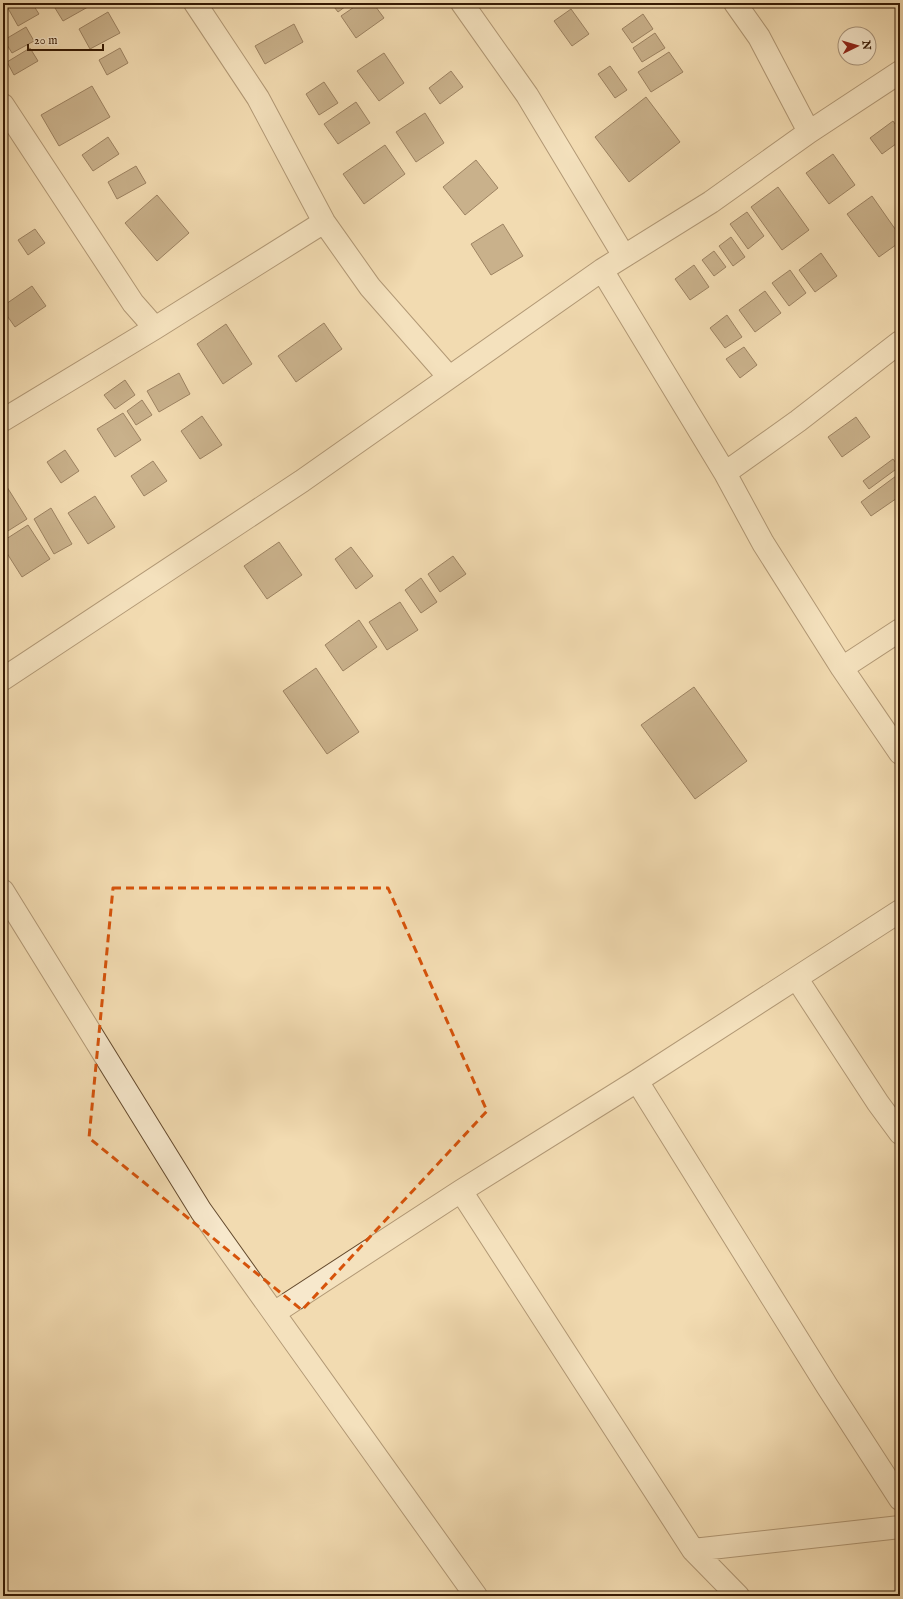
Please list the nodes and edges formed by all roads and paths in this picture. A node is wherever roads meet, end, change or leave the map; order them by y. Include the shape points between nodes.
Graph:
1 (195, 3) edge
2 (462, 3) edge
3 (735, 3) edge
4 (900, 72) edge
5 (3, 105) edge
6 (809, 132) junction
7 (324, 222) junction
8 (624, 256) junction
9 (602, 270) junction
10 (155, 328) junction
11 (900, 342) edge
12 (449, 377) junction
13 (3, 420) edge
14 (725, 473) junction
15 (900, 630) edge
16 (842, 668) junction
17 (3, 679) edge
18 (900, 753) edge
19 (3, 890) edge
20 (900, 911) edge
21 (796, 979) junction
22 (637, 1081) junction
23 (900, 1133) edge
24 (461, 1191) junction
25 (274, 1313) junction
26 (900, 1499) edge
27 (900, 1527) edge
28 (693, 1550) junction
29 (476, 1596) edge
30 (738, 1596) edge

1 - 7 street via 258,98
2 - 8 street via 527,95
3 - 6 street via 759,38
4 - 6 street
5 - 10 street via 133,303
6 - 8 street via 712,202
7 - 10 street
7 - 12 street via 370,287
8 - 9 street
9 - 12 street
9 - 14 street
10 - 13 street
11 - 14 street via 798,421
12 - 17 street via 302,481
14 - 16 street via 763,543
15 - 16 street
16 - 18 street
19 - 25 street via 201,1211
20 - 21 street
21 - 22 street
21 - 23 street
22 - 24 street
22 - 26 street via 822,1379
24 - 25 street
24 - 28 street
25 - 29 street
27 - 28 street
28 - 30 street

